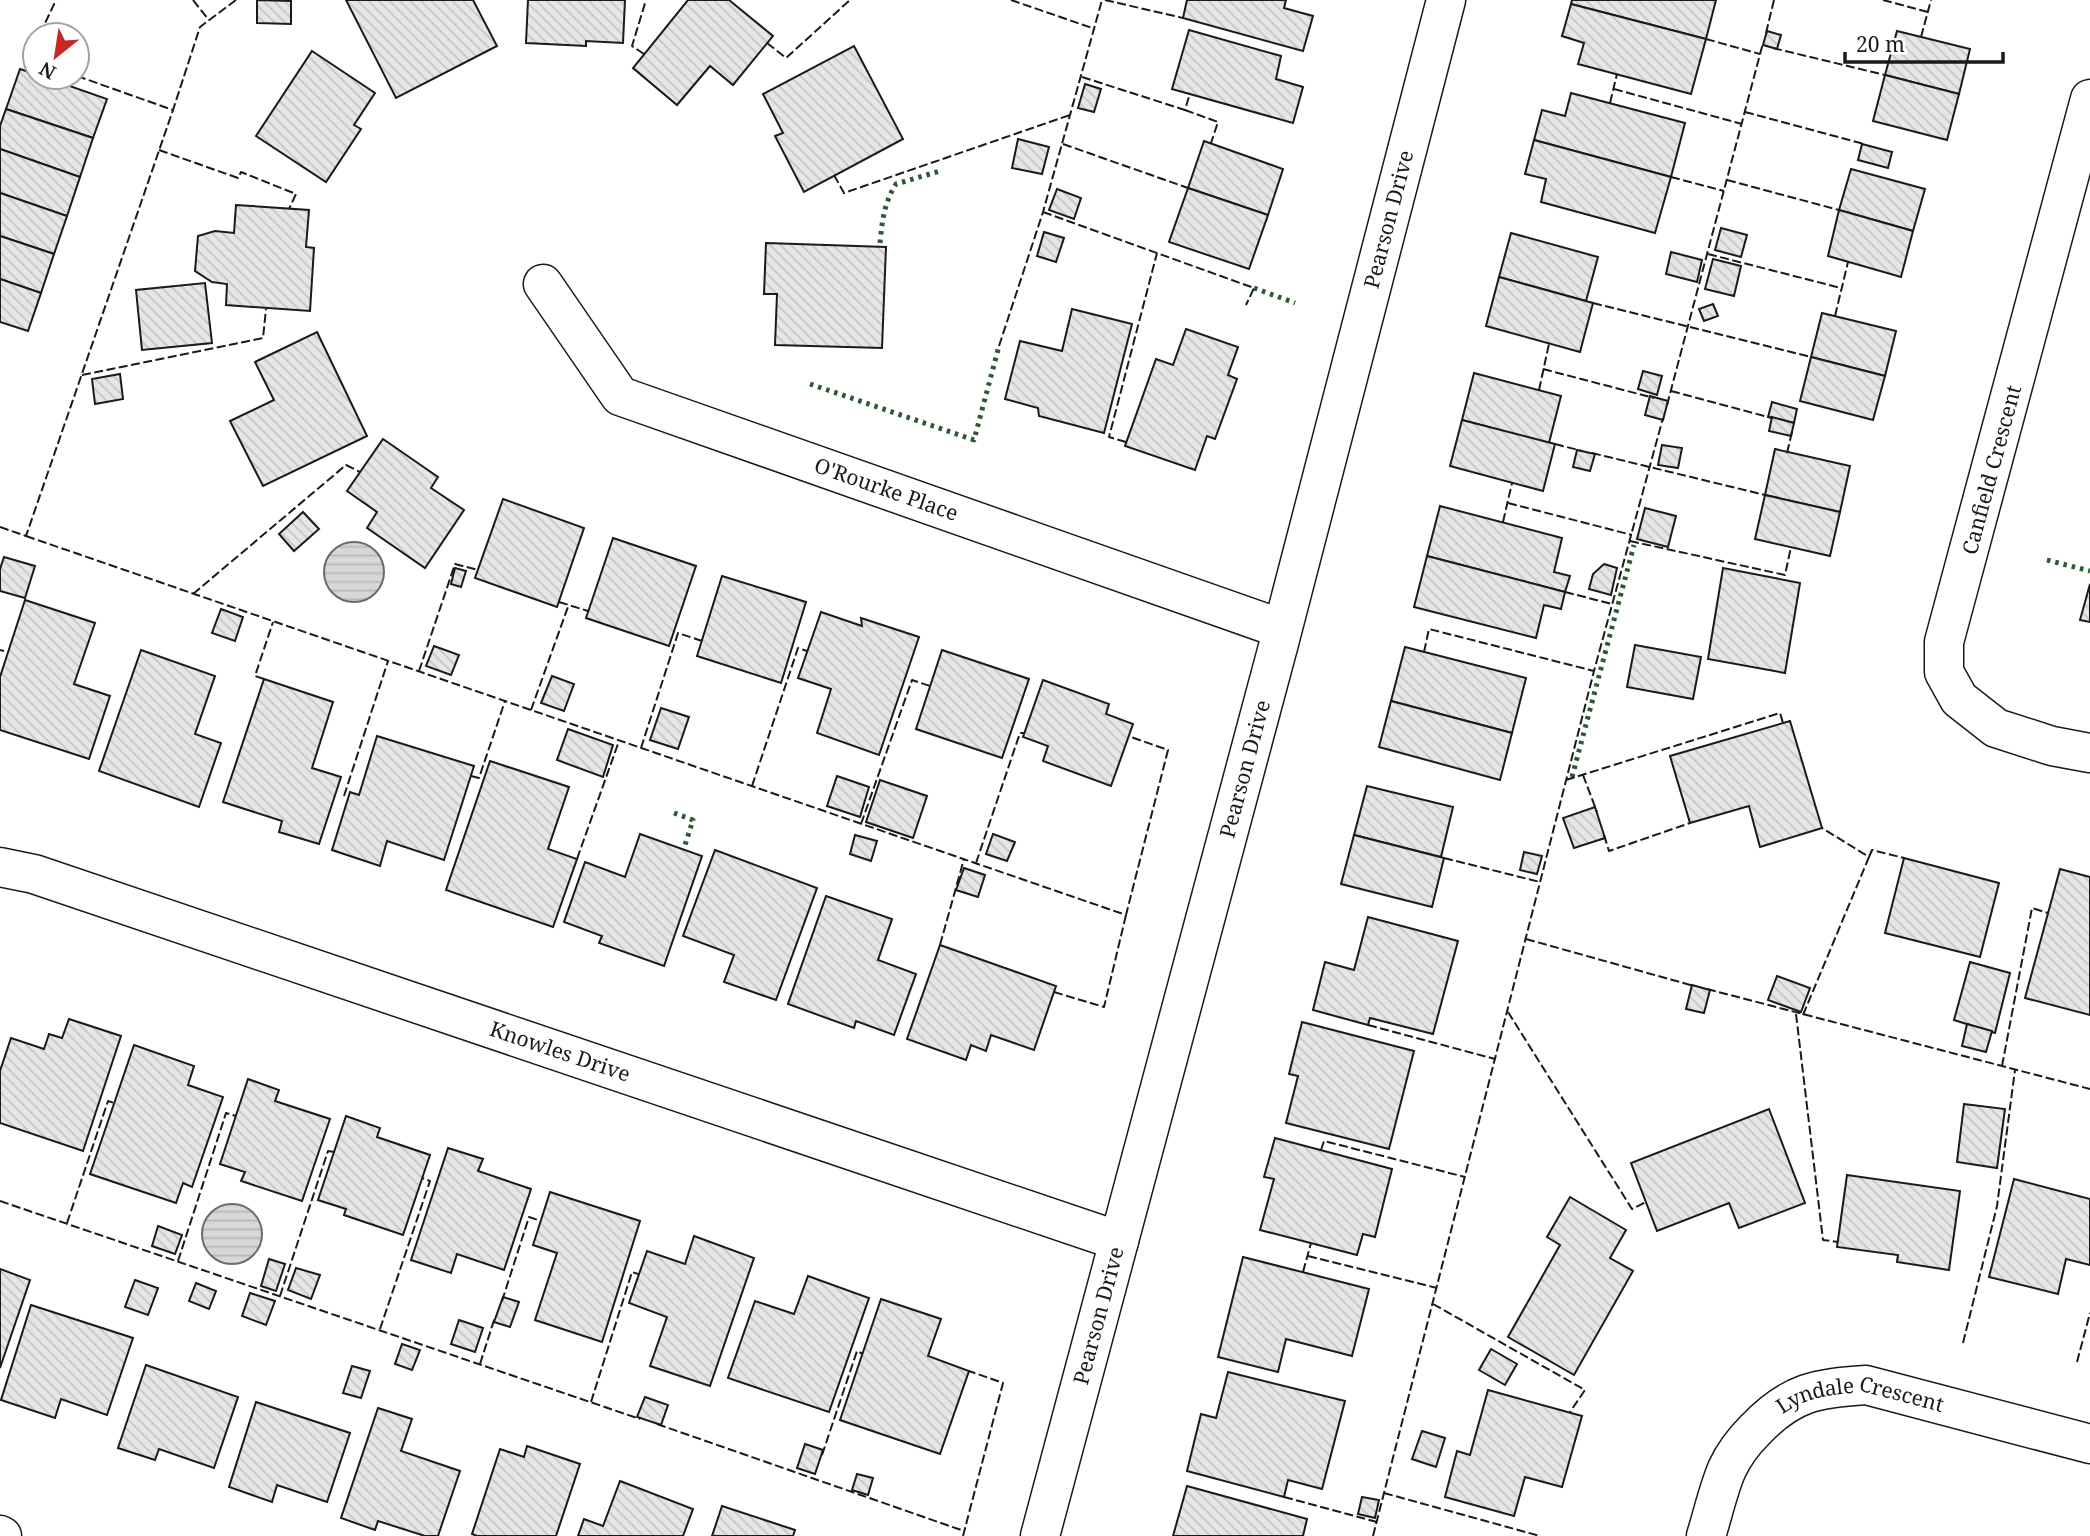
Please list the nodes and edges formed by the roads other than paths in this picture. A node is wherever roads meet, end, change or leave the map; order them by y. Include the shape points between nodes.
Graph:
1 (1446, 0) edge
2 (2090, 99) edge
3 (543, 284) dead end
4 (1282, 629) junction
5 (2090, 753) edge
6 (0, 867) edge
7 (1119, 1241) junction
8 (2090, 1444) edge
9 (1040, 1536) edge
10 (1706, 1536) edge

1 - 4 street, Pearson Drive
2 - 5 street, Canfield Crescent via 1944,642 1944,672 1959,699 1996,728
3 - 4 street, O'Rourke Place via 620,396
4 - 7 street, Pearson Drive
6 - 7 street, Knowles Drive via 34,874
7 - 9 street, Pearson Drive
8 - 10 street, Lyndale Crescent via 1866,1385 1830,1387 1786,1402 1738,1449

